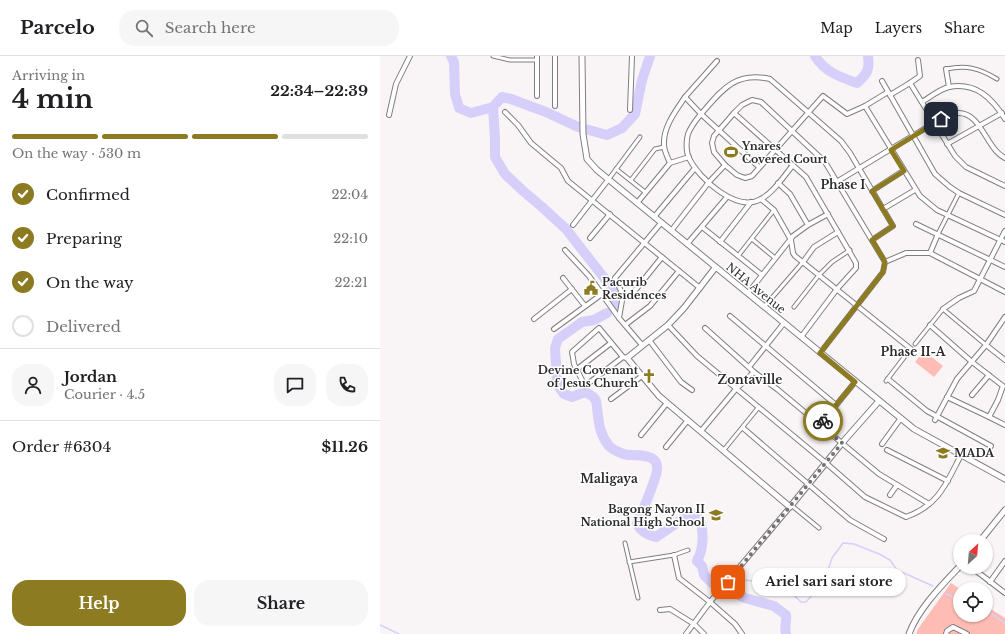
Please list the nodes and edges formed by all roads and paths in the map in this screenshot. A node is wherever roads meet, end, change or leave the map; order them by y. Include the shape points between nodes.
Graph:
1 (410, 56) edge
2 (493, 56) edge
3 (555, 56) edge
4 (582, 56) edge
5 (632, 56) edge
6 (537, 58) edge
7 (918, 60) dead end
8 (717, 61) dead end
9 (946, 69) joint
10 (997, 79) dead end
11 (882, 81) dead end
12 (910, 83) junction
13 (949, 87) junction
14 (889, 93) junction
15 (537, 96) dead end
16 (685, 97) junction
17 (922, 102) junction
18 (555, 106) dead end
19 (865, 106) junction
20 (630, 110) dead end
21 (505, 112) dead end
22 (809, 112) junction
23 (734, 113) junction
24 (1002, 113) junction
25 (702, 114) junction
26 (389, 115) dead end
27 (1005, 118) edge
28 (934, 123) junction
29 (979, 125) junction
30 (719, 130) junction
31 (792, 131) junction
32 (913, 136) junction
33 (640, 137) dead end
34 (947, 144) junction
35 (664, 147) junction
36 (891, 150) junction
37 (775, 151) junction
38 (688, 157) junction
39 (1005, 158) edge
40 (670, 163) junction
41 (725, 165) junction
42 (793, 165) junction
43 (695, 168) junction
44 (759, 168) junction
45 (860, 168) junction
46 (616, 169) junction
47 (904, 171) junction
48 (608, 180) junction
49 (631, 180) junction
50 (838, 181) junction
51 (709, 182) junction
52 (778, 183) junction
53 (1005, 186) edge
54 (915, 190) junction
55 (872, 191) junction
56 (645, 192) junction
57 (959, 193) junction
58 (727, 197) junction
59 (761, 199) junction
60 (592, 200) junction
61 (751, 202) junction
62 (637, 203) junction
63 (883, 209) junction
64 (774, 210) junction
65 (610, 214) junction
66 (828, 214) junction
67 (947, 214) junction
68 (1005, 215) edge
69 (654, 217) junction
70 (661, 223) junction
71 (916, 224) dead end
72 (573, 225) dead end
73 (808, 225) junction
74 (702, 227) junction
75 (671, 231) junction
76 (1005, 231) edge
77 (838, 232) junction
78 (938, 234) junction
79 (590, 238) dead end
80 (752, 239) junction
81 (791, 240) junction
82 (872, 240) junction
83 (1003, 241) edge
84 (645, 242) junction
85 (720, 242) junction
86 (687, 244) junction
87 (565, 250) dead end
88 (850, 250) junction
89 (930, 253) junction
90 (738, 256) junction
91 (662, 257) junction
92 (775, 258) junction
93 (991, 260) junction
94 (803, 262) junction
95 (885, 262) junction
96 (1005, 267) edge
97 (716, 268) junction
98 (679, 271) junction
99 (762, 275) junction
100 (819, 275) junction
101 (563, 278) dead end
102 (981, 280) junction
103 (700, 288) junction
104 (572, 289) junction
105 (837, 289) junction
106 (1005, 292) edge
107 (633, 293) dead end
108 (748, 293) junction
109 (602, 294) junction
110 (585, 306) junction
111 (858, 306) junction
112 (764, 307) junction
113 (794, 307) dead end
114 (943, 309) junction
115 (730, 316) dead end
116 (1005, 317) edge
117 (619, 318) junction
118 (534, 319) dead end
119 (784, 323) junction
120 (668, 324) junction
121 (625, 325) junction
122 (930, 325) junction
123 (705, 328) dead end
124 (554, 329) dead end
125 (801, 337) junction
126 (649, 340) junction
127 (611, 343) junction
128 (915, 344) dead end
129 (642, 345) junction
130 (986, 345) junction
131 (765, 346) junction
132 (911, 349) dead end
133 (820, 353) junction
134 (906, 355) dead end
135 (625, 357) junction
136 (1005, 360) edge
137 (972, 362) junction
138 (749, 367) junction
139 (576, 370) junction
140 (754, 372) junction
141 (989, 375) junction
142 (642, 376) junction
143 (887, 380) joint
144 (855, 382) junction
145 (736, 389) junction
146 (692, 390) dead end
147 (972, 395) dead end
148 (947, 397) junction
149 (611, 399) dead end
150 (879, 401) junction
151 (667, 403) junction
152 (836, 405) junction
153 (758, 408) junction
154 (989, 417) junction
155 (901, 418) junction
156 (936, 418) junction
157 (688, 420) junction
158 (820, 425) junction
159 (1005, 425) edge
160 (743, 428) junction
161 (701, 431) junction
162 (641, 435) dead end
163 (842, 443) junction
164 (882, 444) dead end
165 (991, 446) dead end
166 (666, 447) dead end
167 (888, 450) dead end
168 (723, 451) junction
169 (961, 455) junction
170 (826, 463) junction
171 (1005, 479) edge
172 (948, 481) junction
173 (809, 484) junction
174 (897, 485) junction
175 (890, 495) dead end
176 (929, 504) junction
177 (791, 506) junction
178 (1005, 510) edge
179 (819, 528) dead end
180 (986, 534) edge
181 (884, 540) dead end
182 (625, 543) dead end
183 (688, 550) dead end
184 (674, 556) junction
185 (1005, 561) edge
186 (629, 562) junction
187 (953, 573) edge
188 (980, 574) edge
189 (990, 582) joint
190 (993, 584) edge
191 (1005, 593) edge
192 (638, 598) dead end
193 (710, 602) junction
194 (660, 610) dead end
195 (694, 624) junction
196 (686, 634) edge
197 (704, 634) edge
198 (742, 634) edge
199 (909, 634) edge
200 (946, 634) edge
201 (967, 634) edge

1 - 26 street via 396,84
2 - 6 street via 510,60
3 - 18 street
4 - 48 street, NHA Avenue via 583,134 587,158
5 - 20 street
6 - 15 street
7 - 12 street via 920,76
8 - 16 street
9 - 10 street via 973,68
9 - 13 street
11 - 14 street
12 - 14 street
12 - 17 street
13 - 17 street
13 - 24 street via 975,89 993,101
14 - 19 street
14 - 32 street
16 - 25 street
16 - 35 street via 672,116 665,134
17 - 28 street
19 - 22 street via 846,114 823,96
19 - 36 street
21 - 60 street via 531,142 561,168 568,180
22 - 25 street via 770,79 755,77 738,80 726,86
22 - 31 street
22 - 45 street via 841,141
23 - 30 street
23 - 31 street via 752,100 760,102
23 - 37 street
24 - 27 street
24 - 29 street
25 - 30 street
25 - 38 street via 687,135
28 - 29 street via 957,112 971,116
28 - 32 street
28 - 34 street
29 - 34 street
29 - 39 street via 992,146
30 - 41 street via 712,143 714,152
30 - 44 street
31 - 37 street
31 - 50 street via 825,162
32 - 36 street
32 - 57 street via 935,174
33 - 46 street
34 - 53 street via 966,167
35 - 40 street
35 - 49 street via 655,149
36 - 45 street
36 - 47 street
37 - 42 street
37 - 44 street
38 - 40 street
38 - 43 street
40 - 56 street
41 - 44 street via 745,178 752,176
41 - 51 street
42 - 52 street
42 - 66 street via 806,177
43 - 51 street
43 - 69 street
45 - 50 street
45 - 55 street
46 - 48 street
46 - 49 street
47 - 54 street
47 - 55 street
48 - 60 street
48 - 62 street, NHA Avenue
49 - 56 street
50 - 82 street
51 - 58 street
51 - 75 street
52 - 59 street
52 - 73 street via 790,194
54 - 63 street
54 - 67 street via 937,210
55 - 63 street
56 - 62 street
57 - 67 street
57 - 68 street
58 - 61 street
58 - 74 street
59 - 61 street
59 - 64 street
60 - 65 street
60 - 72 street
61 - 85 street
62 - 69 street, NHA Avenue
63 - 82 street via 893,226
64 - 80 street
64 - 81 street
65 - 79 street
65 - 84 street
66 - 73 street
66 - 77 street
67 - 78 street
67 - 83 street
69 - 70 street, NHA Avenue
70 - 75 street, NHA Avenue
70 - 84 street
71 - 78 street
73 - 81 street
74 - 85 street
74 - 86 street
75 - 86 street, NHA Avenue
76 - 83 street
77 - 88 street
77 - 94 street via 814,247
78 - 89 street
78 - 93 street
80 - 90 street
80 - 92 street
81 - 92 street
81 - 94 street via 793,253
82 - 95 street
83 - 93 street
84 - 91 street
84 - 117 street via 615,278 623,295
85 - 90 street
86 - 97 street, NHA Avenue
87 - 109 street
88 - 100 street
88 - 105 street via 857,267
89 - 95 street via 906,253
89 - 102 street
90 - 99 street
91 - 98 street
91 - 107 street
92 - 99 street
93 - 96 street
93 - 102 street
94 - 100 street
94 - 112 street
95 - 111 street via 883,272
97 - 103 street
97 - 108 street, NHA Avenue
98 - 103 street
98 - 121 street via 650,306
99 - 108 street
100 - 105 street
100 - 113 street
101 - 104 street
102 - 106 street
102 - 114 street via 974,291
103 - 120 street
104 - 110 street
104 - 118 street
105 - 111 street
105 - 125 street
108 - 112 street, NHA Avenue
109 - 110 street
109 - 117 street
110 - 124 street
111 - 132 street
111 - 133 street
112 - 119 street, NHA Avenue
114 - 122 street
114 - 130 street
115 - 131 street
116 - 130 street
117 - 121 street
119 - 125 street, NHA Avenue
119 - 131 street
120 - 126 street
120 - 145 street via 697,356
121 - 129 street
122 - 128 street
122 - 137 street
123 - 138 street
125 - 133 street, NHA Avenue
126 - 129 street
126 - 146 street via 681,382
127 - 135 street
127 - 139 street
127 - 139 street via 599,328 572,351
129 - 135 street
130 - 136 street
130 - 137 street
131 - 138 street
131 - 152 street
133 - 144 street, NHA Avenue
134 - 143 street
135 - 139 street via 585,386
135 - 142 street
137 - 141 street
137 - 148 street via 957,379
138 - 140 street
140 - 145 street
140 - 158 street
141 - 147 street
141 - 154 street via 1003,386
142 - 149 street
142 - 151 street
143 - 156 street
144 - 150 street, NHA Avenue
144 - 152 street
145 - 153 street
145 - 161 street
148 - 154 street
148 - 156 street
150 - 155 street, NHA Avenue
150 - 163 street
151 - 157 street
151 - 162 street
152 - 158 street
153 - 160 street
153 - 170 street
154 - 159 street
155 - 164 street
155 - 169 street, NHA Avenue via 914,429
156 - 165 street
157 - 161 street
157 - 166 street
158 - 163 street
160 - 168 street
160 - 173 street
161 - 168 street
163 - 170 street
163 - 174 street via 879,474
167 - 172 street
168 - 177 street
169 - 171 street, NHA Avenue
169 - 172 street
170 - 173 street
170 - 176 street via 864,497 906,517
172 - 176 street
173 - 177 street
173 - 181 street via 850,520
174 - 175 street
174 - 176 street
177 - 179 street
177 - 193 street
178 - 180 street
182 - 186 street
183 - 184 street
184 - 186 street
184 - 193 street via 679,578
185 - 189 street
186 - 192 street
187 - 199 street via 921,613
188 - 189 street
190 - 191 street
193 - 195 street
193 - 198 street via 735,624
194 - 195 street via 670,609
195 - 196 street
195 - 197 street
200 - 201 street via 953,627

